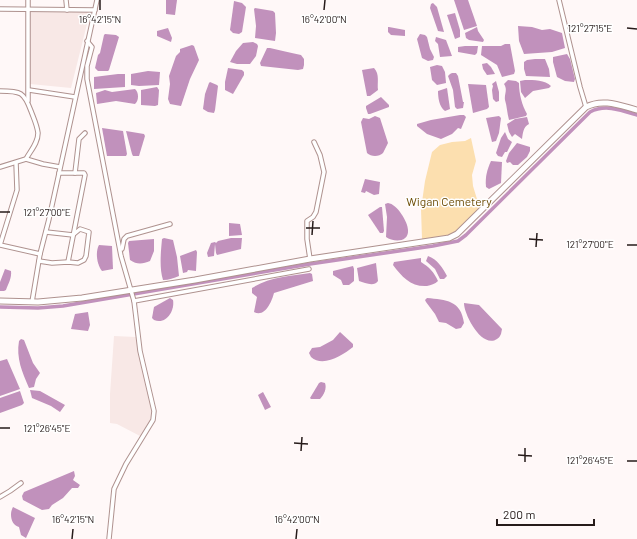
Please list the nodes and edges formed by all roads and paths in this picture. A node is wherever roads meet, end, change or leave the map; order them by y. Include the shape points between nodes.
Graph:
1 (28, 0) edge
2 (66, 0) edge
3 (97, 0) edge
4 (560, 0) edge
5 (0, 9) edge
6 (28, 10) junction
7 (66, 10) junction
8 (95, 10) junction
9 (87, 41) junction
10 (29, 90) junction
11 (0, 91) edge
12 (75, 97) junction
13 (28, 102) junction
14 (586, 107) junction
15 (637, 110) edge
16 (85, 133) dead end
17 (314, 142) dead end
18 (26, 159) junction
19 (16, 162) junction
20 (0, 167) edge
21 (60, 167) junction
22 (59, 173) junction
23 (75, 173) junction
24 (170, 224) dead end
25 (46, 232) junction
26 (73, 235) junction
27 (121, 252) junction
28 (40, 254) junction
29 (310, 259) junction
30 (39, 261) junction
31 (68, 262) junction
32 (310, 269) dead end
33 (132, 290) junction
34 (134, 299) junction
35 (0, 301) edge
36 (32, 302) junction
37 (20, 483) dead end
38 (0, 497) edge
39 (109, 539) edge

1 - 6 street
2 - 7 street
3 - 8 street
4 - 14 street
5 - 6 street
6 - 7 street
6 - 10 street
7 - 8 street
8 - 9 street
9 - 12 street
9 - 27 street via 92,47 87,66 87,79
10 - 12 street
10 - 13 street
11 - 13 street via 20,93
12 - 21 street
13 - 18 street via 38,138
14 - 15 street via 596,103 607,103
14 - 29 street via 457,234 442,239
16 - 23 street via 80,139
17 - 29 street via 324,172 316,212 306,223
18 - 19 street
18 - 21 street
19 - 20 street
19 - 28 street via 17,190 0,245
21 - 22 street
22 - 23 street
22 - 25 street
23 - 26 street via 84,172 85,177
24 - 27 street via 127,236
25 - 26 street
25 - 28 street
26 - 31 street
26 - 31 street via 80,229 89,232 86,256 81,262
27 - 33 street via 126,277
28 - 30 street
29 - 33 street
30 - 31 street
30 - 36 street
32 - 34 street
33 - 34 street
33 - 36 street
34 - 39 street via 140,350 154,415 114,488
35 - 36 street
37 - 38 street

